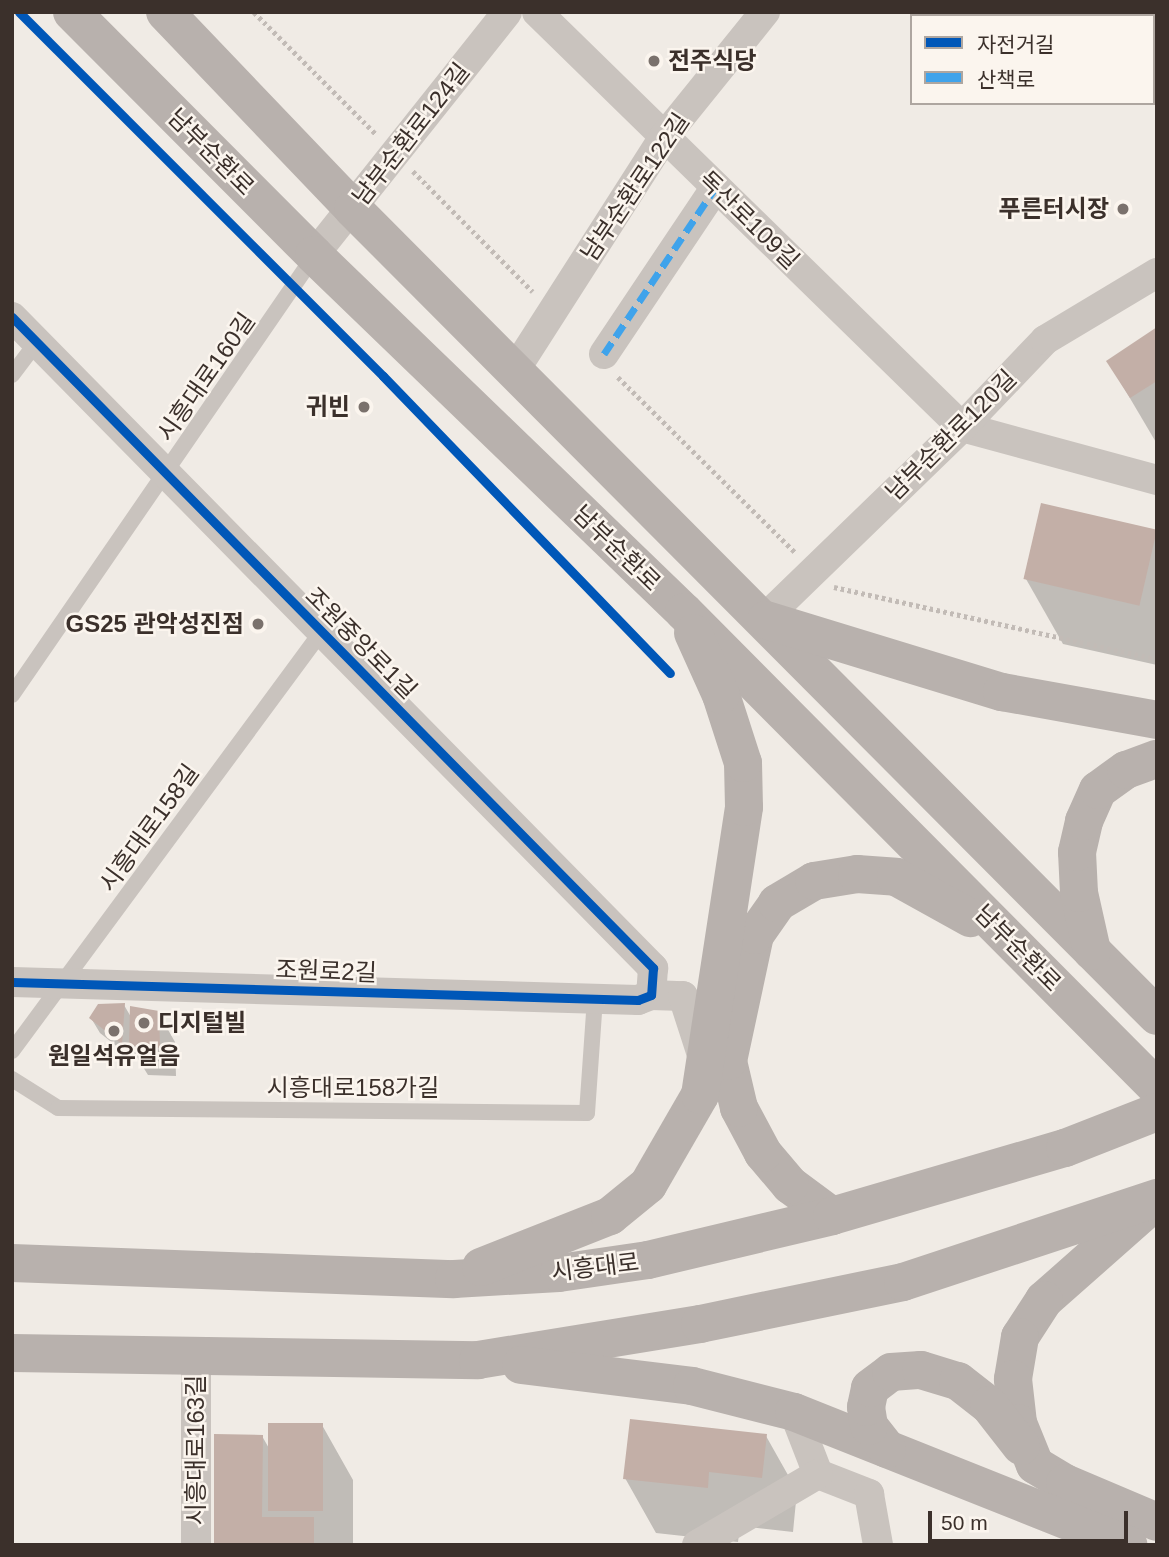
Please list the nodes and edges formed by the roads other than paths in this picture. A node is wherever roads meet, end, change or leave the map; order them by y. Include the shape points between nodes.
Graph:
1 (72, 12) edge
2 (165, 12) edge
3 (507, 12) edge
4 (537, 12) edge
5 (765, 12) edge
6 (664, 136) junction
7 (716, 187) junction
8 (353, 209) junction
9 (314, 256) junction
10 (1157, 273) edge
11 (12, 317) edge
12 (37, 342) junction
13 (608, 362) road end
14 (515, 370) junction
15 (12, 375) edge
16 (962, 428) junction
17 (164, 471) junction
18 (1157, 480) edge
19 (684, 612) junction
20 (763, 620) junction
21 (322, 631) junction
22 (12, 695) edge
23 (1157, 720) edge
24 (1157, 759) edge
25 (1092, 951) junction
26 (12, 982) edge
27 (63, 982) junction
28 (1052, 983) junction
29 (645, 997) junction
30 (595, 999) junction
31 (1157, 1016) edge
32 (12, 1051) edge
33 (705, 1064) junction
34 (12, 1079) edge
35 (1157, 1088) edge
36 (1157, 1112) edge
37 (1157, 1199) edge
38 (832, 1216) junction
39 (12, 1262) edge
40 (453, 1279) junction
41 (12, 1353) edge
42 (196, 1355) junction
43 (478, 1360) junction
44 (794, 1412) junction
45 (887, 1449) junction
46 (1035, 1465) junction
47 (818, 1474) junction
48 (1157, 1521) edge
49 (196, 1545) edge
50 (697, 1545) edge
51 (878, 1545) edge
52 (1128, 1545) edge

1 - 9 main road, 남부순환로
2 - 8 main road, 남부순환로
3 - 8 street, 남부순환로124길
4 - 6 street, 독산로109길
5 - 6 street, 남부순환로122길
6 - 7 street, 독산로109길
6 - 14 street, 남부순환로122길
7 - 13 street
7 - 16 street, 독산로109길
8 - 9 street, 남부순환로124길
8 - 14 main road, 남부순환로
9 - 17 lane, 시흥대로160길
9 - 19 main road, 남부순환로
10 - 16 street, 남부순환로120길 via 1045,340
11 - 12 street, 조원중앙로1길
12 - 15 lane
12 - 17 street, 조원중앙로1길
14 - 20 main road, 남부순환로
16 - 18 street
16 - 20 street, 남부순환로120길
17 - 21 street, 조원중앙로1길
17 - 22 lane, 시흥대로160길
19 - 28 main road, 남부순환로
19 - 33 main road via 743,763 744,807
20 - 23 main road via 1002,692
20 - 25 main road, 남부순환로
21 - 27 lane, 시흥대로158길
21 - 29 street, 조원중앙로1길 via 653,968
24 - 25 main road via 1126,770 1098,790 1084,821 1077,852 1079,893
25 - 31 main road, 남부순환로
26 - 27 street, 조원로2길
27 - 30 street, 조원로2길
27 - 32 lane, 시흥대로158길
28 - 35 main road, 남부순환로
28 - 38 main road via 974,919 896,877 857,874 814,881 777,903 755,935 728,1061 739,1108 763,1153 789,1185
29 - 30 street, 조원로2길
29 - 33 street, 조원로2길 via 683,996
30 - 34 lane, 시흥대로158가길 via 587,1113 58,1108
33 - 40 main road via 700,1095 648,1185 610,1216
36 - 38 main road, 시흥대로 via 1065,1148
37 - 43 main road via 902,1282 700,1324
37 - 46 main road via 1044,1300 1020,1337 1013,1379 1018,1423
38 - 40 main road, 시흥대로 via 648,1260 559,1273
39 - 40 main road, 시흥대로
41 - 42 main road
42 - 43 main road
42 - 49 street, 시흥대로163길
43 - 44 main road via 692,1386
44 - 45 main road
44 - 47 street
45 - 46 main road via 869,1426 870,1388 891,1372 921,1370 958,1381 989,1405
45 - 52 main road
46 - 48 main road via 1065,1483
47 - 50 street
47 - 51 street via 869,1494

